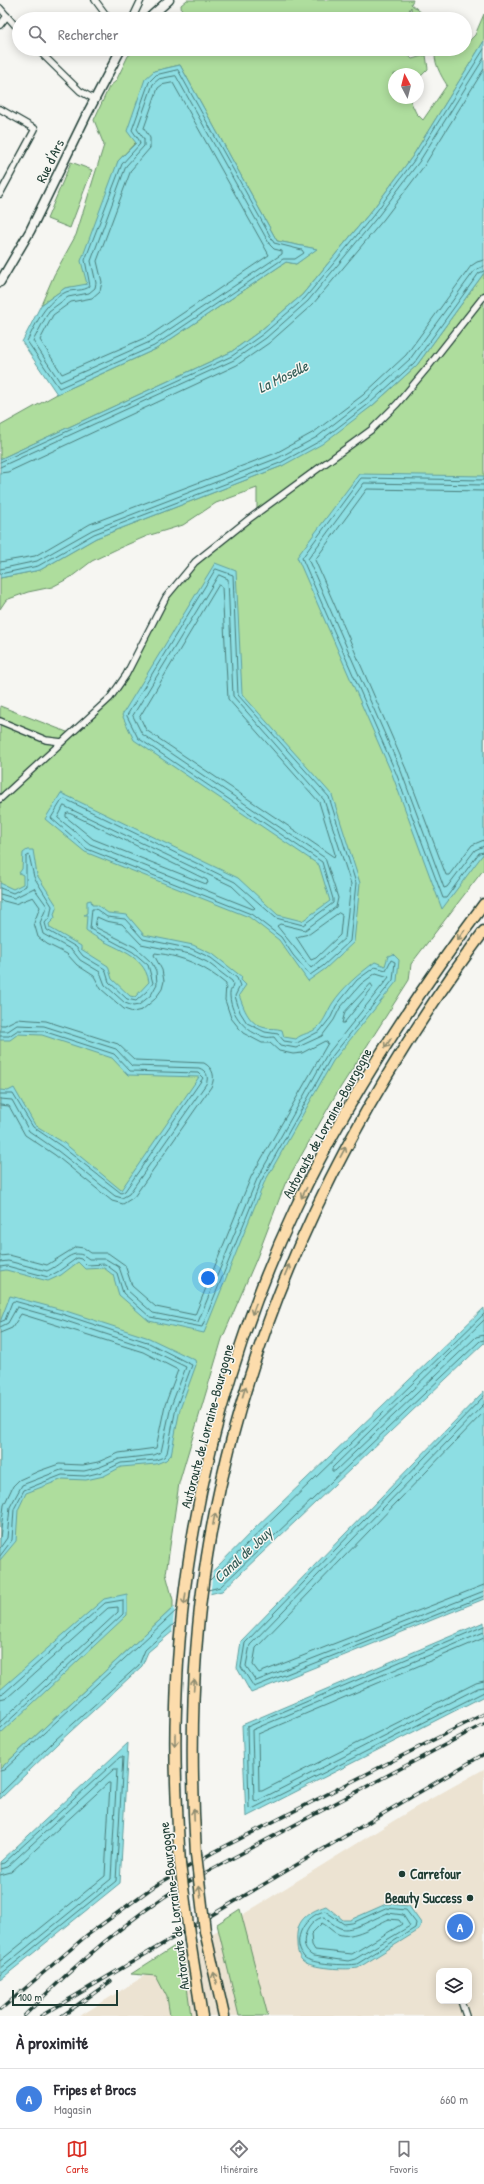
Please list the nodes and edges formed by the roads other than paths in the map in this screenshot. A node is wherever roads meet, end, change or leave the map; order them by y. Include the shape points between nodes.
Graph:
1 (95, 0) edge
2 (141, 0) edge
3 (156, 0) edge
4 (166, 3) edge
5 (0, 8) edge
6 (104, 12) edge
7 (135, 12) edge
8 (156, 12) edge
9 (7, 16) junction
10 (12, 22) edge
11 (0, 25) edge
12 (44, 56) edge
13 (117, 56) edge
14 (94, 99) junction
15 (0, 109) edge
16 (0, 179) edge
17 (6, 182) junction
18 (0, 194) edge
19 (0, 282) edge
20 (484, 296) edge
21 (0, 720) edge
22 (62, 742) junction
23 (0, 799) edge
24 (484, 904) edge
25 (484, 931) edge
26 (463, 2004) edge
27 (202, 2016) edge
28 (224, 2016) edge
29 (466, 2016) edge

1 - 6 street
2 - 7 street
3 - 4 main road
4 - 8 main road
5 - 9 street
9 - 10 street
9 - 11 street
12 - 14 street via 80,91
13 - 14 main road, Rue d'Ars
14 - 19 main road, Rue d'Ars via 30,231
15 - 17 street via 35,129
16 - 17 street
17 - 18 street
20 - 22 street via 397,404 371,430 194,562 166,597 126,675 110,698
21 - 22 street via 46,740
22 - 23 street
24 -> 27 highway, Autoroute de Lorraine-Bourgogne, bridge via 425,985 341,1121 296,1208 252,1313 226,1394 204,1484 190,1560 180,1645 175,1733 180,1864
28 -> 25 highway, Autoroute de Lorraine-Bourgogne, bridge via 205,1931 196,1854 192,1731 198,1629 206,1557 220,1483 258,1348 293,1255 332,1173 366,1110 431,1005
26 - 29 street

